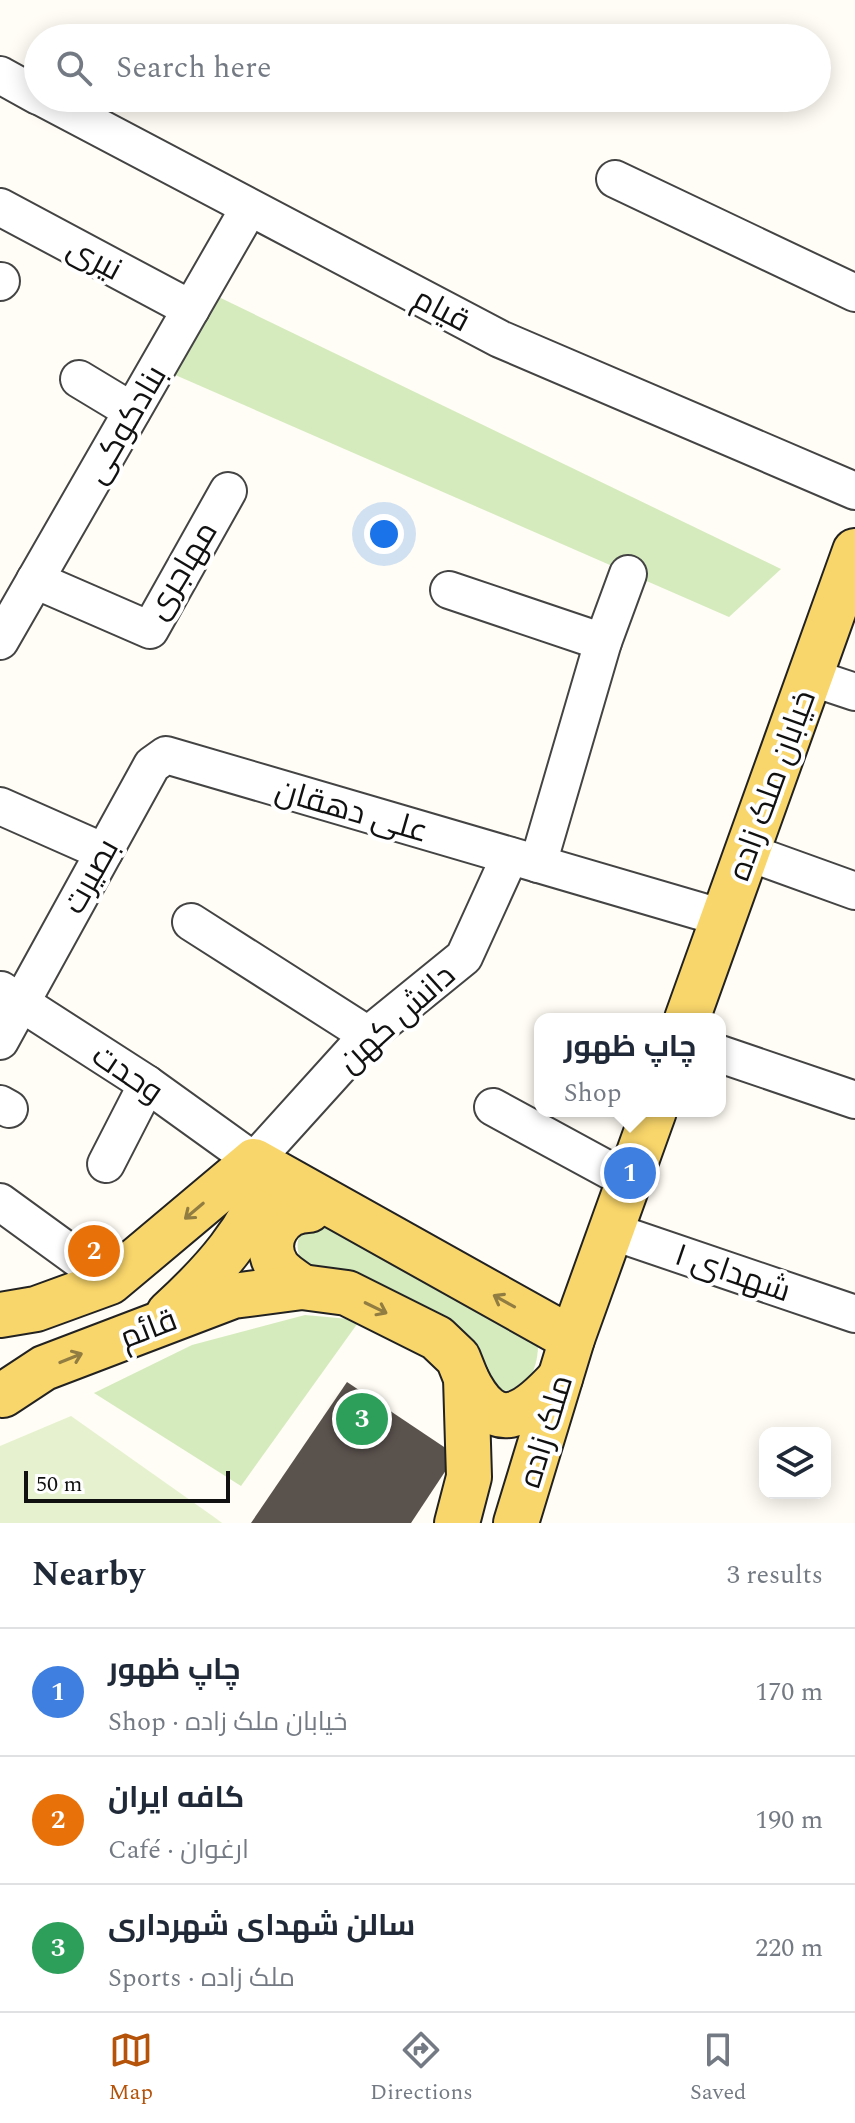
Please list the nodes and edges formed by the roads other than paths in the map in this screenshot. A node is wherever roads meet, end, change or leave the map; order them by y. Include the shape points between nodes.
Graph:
1 (0, 75) edge
2 (24, 88) edge
3 (68, 112) edge
4 (615, 179) dead end
5 (0, 207) edge
6 (249, 208) junction
7 (855, 293) edge
8 (191, 309) junction
9 (79, 379) dead end
10 (132, 411) junction
11 (228, 491) dead end
12 (855, 491) edge
13 (855, 551) edge
14 (628, 574) dead end
15 (35, 580) junction
16 (449, 590) dead end
17 (0, 641) edge
18 (603, 642) junction
19 (810, 677) junction
20 (855, 692) edge
21 (166, 755) joint
22 (0, 806) edge
23 (104, 852) junction
24 (747, 852) junction
25 (524, 860) junction
26 (855, 891) edge
27 (723, 918) junction
28 (191, 922) dead end
29 (10, 996) edge
30 (689, 1013) edge
31 (368, 1035) junction
32 (0, 1041) edge
33 (726, 1056) edge
34 (147, 1084) junction
35 (855, 1100) edge
36 (493, 1107) dead end
37 (652, 1117) edge
38 (106, 1164) dead end
39 (262, 1166) junction
40 (629, 1181) junction
41 (0, 1202) edge
42 (339, 1209) junction
43 (611, 1231) junction
44 (110, 1282) junction
45 (302, 1287) junction
46 (855, 1314) edge
47 (0, 1315) edge
48 (158, 1323) junction
49 (0, 1335) edge
50 (566, 1358) junction
51 (466, 1378) junction
52 (1, 1396) edge
53 (469, 1477) junction
54 (522, 1505) edge
55 (457, 1523) edge

1 - 2 street, قیام
3 - 6 street, قیام
4 - 7 street
5 - 8 street, نیری
6 - 8 street, بنادکوکی
6 - 12 street, قیام via 500,339
8 - 10 street, بنادکوکی
9 - 10 street
10 - 15 street, بنادکوکی
11 - 15 street, مهاجری via 150,630
13 - 19 main road, خیابان ملک زاده
14 - 18 street, دانش کهن
15 - 17 street, بنادکوکی
16 - 18 street
18 - 25 street, دانش کهن
19 - 20 street
19 - 24 main road, خیابان ملک زاده
21 - 23 street, بصیرت via 152,765
21 - 25 street, علی دهقان
22 - 23 street
23 - 29 street, بصیرت
24 - 26 street
24 - 27 main road, خیابان ملک زاده
25 - 27 street, علی دهقان
25 - 31 street, دانش کهن via 464,957
27 - 30 main road, خیابان ملک زاده
28 - 31 street
29 - 32 street, بصیرت
29 - 34 street, وحدت
31 - 39 street, دانش کهن
33 - 35 street
34 - 38 street
34 - 39 street, وحدت
36 - 40 street
37 - 40 main road
39 - 42 main road
39 -> 44 main road, قائم
39 - 48 main road via 252,1219 201,1284
40 - 43 main road
41 - 44 street
42 - 45 main road via 298,1210 274,1228 270,1249 278,1268
50 -> 42 main road
43 - 46 street, شهدای ۱
43 - 50 main road
44 - 47 main road, قائم via 36,1309
45 - 48 main road, قائم via 233,1296
45 -> 51 main road via 347,1293 437,1338 458,1358
52 -> 48 main road, قائم via 44,1368
49 - 52 main road via 11,1361
50 - 51 main road via 535,1405 514,1415 483,1407
50 - 54 main road, ملک زاده
51 - 53 main road, ملک زاده
53 - 54 main road via 487,1467 507,1469 518,1475
53 - 55 main road, ملک زاده

